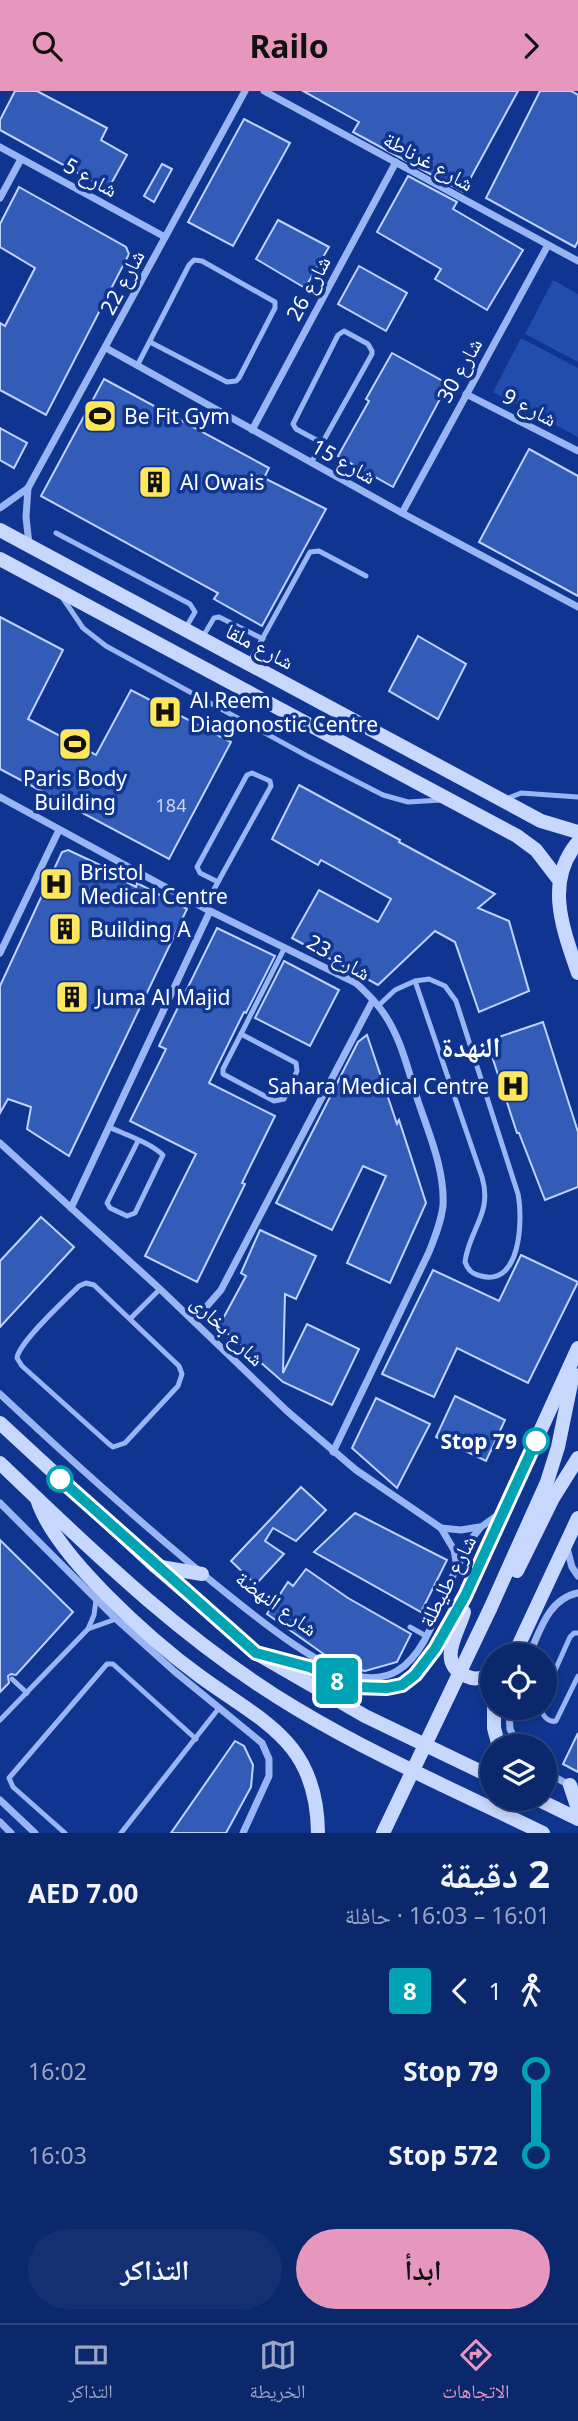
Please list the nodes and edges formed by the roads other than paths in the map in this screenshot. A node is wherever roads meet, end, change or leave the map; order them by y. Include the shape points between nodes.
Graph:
1 (245, 91) edge
2 (264, 91) edge
3 (0, 147) edge
4 (21, 159) junction
5 (396, 162) junction
6 (0, 198) edge
7 (165, 237) junction
8 (548, 245) junction
9 (578, 261) edge
10 (150, 342) junction
11 (106, 348) junction
12 (137, 366) junction
13 (466, 394) junction
14 (252, 430) junction
15 (322, 443) junction
16 (578, 451) edge
17 (311, 463) junction
18 (28, 488) junction
19 (0, 508) edge
20 (402, 513) junction
21 (0, 530) edge
22 (56, 533) dead end
23 (29, 545) junction
24 (0, 559) edge
25 (366, 576) dead end
26 (59, 591) junction
27 (578, 607) edge
28 (185, 629) junction
29 (202, 639) junction
30 (263, 639) junction
31 (249, 663) junction
32 (0, 797) edge
33 (578, 797) edge
34 (448, 799) junction
35 (503, 801) junction
36 (59, 830) junction
37 (578, 831) edge
38 (578, 842) edge
39 (559, 880) junction
40 (218, 882) junction
41 (207, 910) junction
42 (566, 937) junction
43 (285, 947) junction
44 (578, 947) edge
45 (0, 953) edge
46 (578, 973) edge
47 (415, 981) junction
48 (376, 1002) junction
49 (241, 1034) junction
50 (109, 1127) junction
51 (138, 1141) junction
52 (0, 1143) edge
53 (71, 1207) junction
54 (160, 1289) junction
55 (131, 1319) junction
56 (194, 1321) junction
57 (578, 1348) edge
58 (0, 1394) edge
59 (0, 1423) edge
60 (333, 1452) junction
61 (578, 1458) edge
62 (0, 1463) edge
63 (36, 1498) junction
64 (0, 1503) edge
65 (505, 1510) junction
66 (578, 1518) edge
67 (481, 1527) junction
68 (441, 1528) junction
69 (566, 1542) junction
70 (156, 1566) junction
71 (457, 1567) junction
72 (202, 1574) junction
73 (578, 1576) edge
74 (578, 1593) edge
75 (465, 1596) junction
76 (96, 1600) junction
77 (493, 1611) junction
78 (116, 1619) junction
79 (410, 1627) dead end
80 (88, 1629) junction
81 (523, 1633) junction
82 (578, 1633) edge
83 (426, 1636) junction
84 (514, 1643) edge
85 (519, 1643) edge
86 (535, 1643) edge
87 (256, 1653) junction
88 (557, 1666) edge
89 (578, 1675) edge
90 (12, 1679) dead end
91 (480, 1679) edge
92 (27, 1693) junction
93 (219, 1708) junction
94 (557, 1719) edge
95 (0, 1720) edge
96 (196, 1739) junction
97 (480, 1771) edge
98 (557, 1778) edge
99 (574, 1787) edge
100 (0, 1800) edge
101 (557, 1808) edge
102 (578, 1809) edge
103 (578, 1819) edge
104 (0, 1822) edge
105 (11, 1833) edge
106 (34, 1833) edge
107 (65, 1833) edge
108 (121, 1833) edge
109 (243, 1833) edge
110 (318, 1833) edge
111 (383, 1833) edge
112 (392, 1833) edge
113 (543, 1833) edge

1 - 7 street, شارع 22
2 - 5 street, شارع غرناطة
3 - 4 street, شارع 5
4 - 6 street
4 - 7 street, شارع 5
5 - 8 street, شارع غرناطة
5 - 14 street, شارع 26
7 - 11 street, شارع 22
8 - 9 street, شارع غرناطة
8 - 13 street, شارع 30
10 - 10 lane via 194,260 275,302 236,381 227,381
10 - 12 lane
11 - 12 street, شارع 15
11 - 18 street, شارع 22
12 - 14 street, شارع 15
13 - 16 street, شارع 9
13 - 20 street, شارع 30
14 - 17 street, شارع 15
15 - 15 lane via 372,351 344,331 293,424
15 - 17 lane
17 - 20 street, شارع 15
18 - 19 street, شارع 22
18 - 23 street, شارع 22
20 - 27 street, شارع 15
21 - 23 street, شارع ملقا
22 - 28 lane via 190,604 195,612
23 - 28 street, شارع ملقا
24 - 26 street
25 - 30 lane via 313,550
26 - 34 street
26 - 34 lane via 94,638 307,757 395,799 422,803
28 - 29 street, شارع ملقا
29 - 30 lane via 219,617
29 - 31 street, شارع ملقا
30 - 31 lane
31 - 35 street, شارع ملقا
32 - 36 street, شارع 23
33 - 35 lane via 521,793
34 - 39 street via 527,843
35 - 37 street, شارع ملقا via 541,821
36 - 41 street, شارع 23
36 - 45 street
38 - 39 street
39 - 42 street via 560,919
40 - 40 lane via 271,786 270,781 252,773 197,867
40 - 41 lane
41 - 43 street, شارع 23
41 - 50 street
42 - 44 street
42 - 46 street
43 - 48 street, شارع 23 via 342,974
43 - 49 lane
47 - 47 lane via 485,1185 485,1208 466,1266 475,1275 493,1277 506,1269 516,1247 521,1224 518,1195 456,1001 436,981
47 - 48 lane
48 - 56 street via 221,1290
48 - 60 street, شارع 23 via 404,1056 436,1157 443,1205 429,1252
49 - 49 lane via 223,1074 281,1101 297,1065
50 - 51 lane
50 - 53 street
51 - 51 lane via 107,1203 127,1216 135,1213 163,1158 159,1151
52 - 53 street, شارع بخارى
53 - 54 street, شارع بخارى
54 - 55 lane
54 - 56 street, شارع بخارى
55 - 55 lane via 179,1366 182,1379 125,1443 113,1447 22,1366 18,1352 83,1284 94,1285
56 - 60 street, شارع بخارى
57 - 65 street, شارع طليطلة
57 - 77 street via 547,1482
58 - 72 street, شارع النهضة
59 - 70 street
60 - 68 street, شارع بخارى
61 - 77 street
62 - 63 street
63 - 110 street via 58,1539 124,1611 293,1748 313,1786
63 - 113 street via 186,1633 243,1674 355,1741
64 - 76 street
65 - 67 street, شارع النهضة
65 - 75 street, شارع طليطلة
66 - 69 street
67 - 68 street
67 - 71 street, شارع النهضة
68 - 71 street via 454,1550
69 - 73 street
69 - 81 street
70 - 72 street
70 - 87 street
71 - 83 street, شارع النهضة
72 - 83 street, شارع النهضة via 260,1620 346,1674 380,1677 397,1671
74 - 86 street via 555,1604
75 - 87 street, شارع طليطلة via 426,1663 402,1685 355,1687 309,1667
75 - 91 street via 463,1617 450,1648 452,1662 463,1675
76 - 78 street
76 - 80 lane
77 - 111 street, bridge
77 - 112 street
78 - 80 lane
78 - 93 street
79 - 83 lane
80 - 92 lane
81 - 84 street
81 - 85 street
82 - 88 lane via 570,1637
87 - 97 street via 365,1716
89 - 94 lane
90 - 92 lane
92 - 95 lane
93 - 96 lane
93 - 109 street via 262,1743 269,1759 269,1776
96 - 107 lane via 113,1664 107,1664 9,1777 13,1787
96 - 108 lane
98 - 99 street
99 - 102 street
100 - 106 street
101 - 103 street
104 - 105 street

